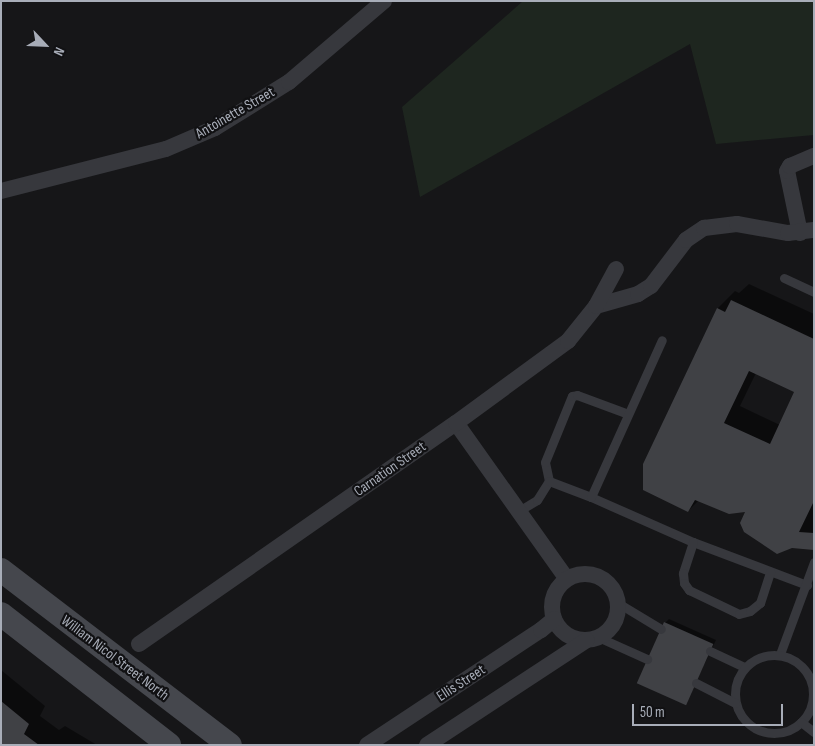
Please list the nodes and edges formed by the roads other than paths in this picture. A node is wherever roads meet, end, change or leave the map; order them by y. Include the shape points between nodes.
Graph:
1 (384, 1) edge
2 (814, 156) edge
3 (1, 191) edge
4 (807, 232) edge
5 (616, 269) dead end
6 (784, 278) dead end
7 (814, 292) edge
8 (596, 306) junction
9 (662, 340) dead end
10 (628, 414) junction
11 (456, 423) junction
12 (549, 481) junction
13 (591, 496) junction
14 (517, 512) junction
15 (693, 542) junction
16 (814, 562) edge
17 (1, 570) edge
18 (770, 572) junction
19 (567, 579) junction
20 (807, 584) junction
21 (618, 603) junction
22 (1, 614) edge
23 (554, 619) junction
24 (661, 629) dead end
25 (592, 639) junction
26 (139, 644) dead end
27 (710, 651) dead end
28 (780, 654) junction
29 (647, 658) dead end
30 (744, 667) junction
31 (696, 683) dead end
32 (735, 703) junction
33 (801, 722) junction
34 (814, 732) edge
35 (169, 745) edge
36 (230, 745) edge
37 (367, 745) edge
38 (427, 745) edge

1 - 3 street, Antoinette Street via 289,82 215,128 166,149
2 - 4 street via 790,166 787,171
4 - 8 street via 737,224 704,228 686,240 651,286 638,294
5 - 8 street, Carnation Street
6 - 7 lane
8 - 11 street, Carnation Street via 568,341
9 - 10 lane
10 - 12 lane via 572,396 544,462
10 - 13 lane
11 - 14 street
11 - 26 street, Carnation Street
12 - 13 lane
12 - 14 lane via 537,500
13 - 15 lane
14 - 19 street
15 - 18 lane
15 - 18 lane via 683,572 684,583 689,590 739,614 750,612 760,603
16 - 20 lane
17 - 36 main road, William Nicol Street North
18 - 20 lane
19 - 21 street via 588,574 599,577 615,592
19 - 23 street via 553,597
20 - 28 lane
21 - 24 lane
21 - 25 street via 614,624
22 - 35 main road
23 - 25 street via 564,633
23 - 37 street, Ellis Street
25 - 29 lane
25 - 38 street
27 - 30 lane
28 - 30 lane via 768,654
28 - 33 lane via 802,666 811,682 813,700
30 - 32 lane via 737,678
31 - 32 lane
32 - 33 lane via 743,719 757,730 781,733
33 - 34 lane

